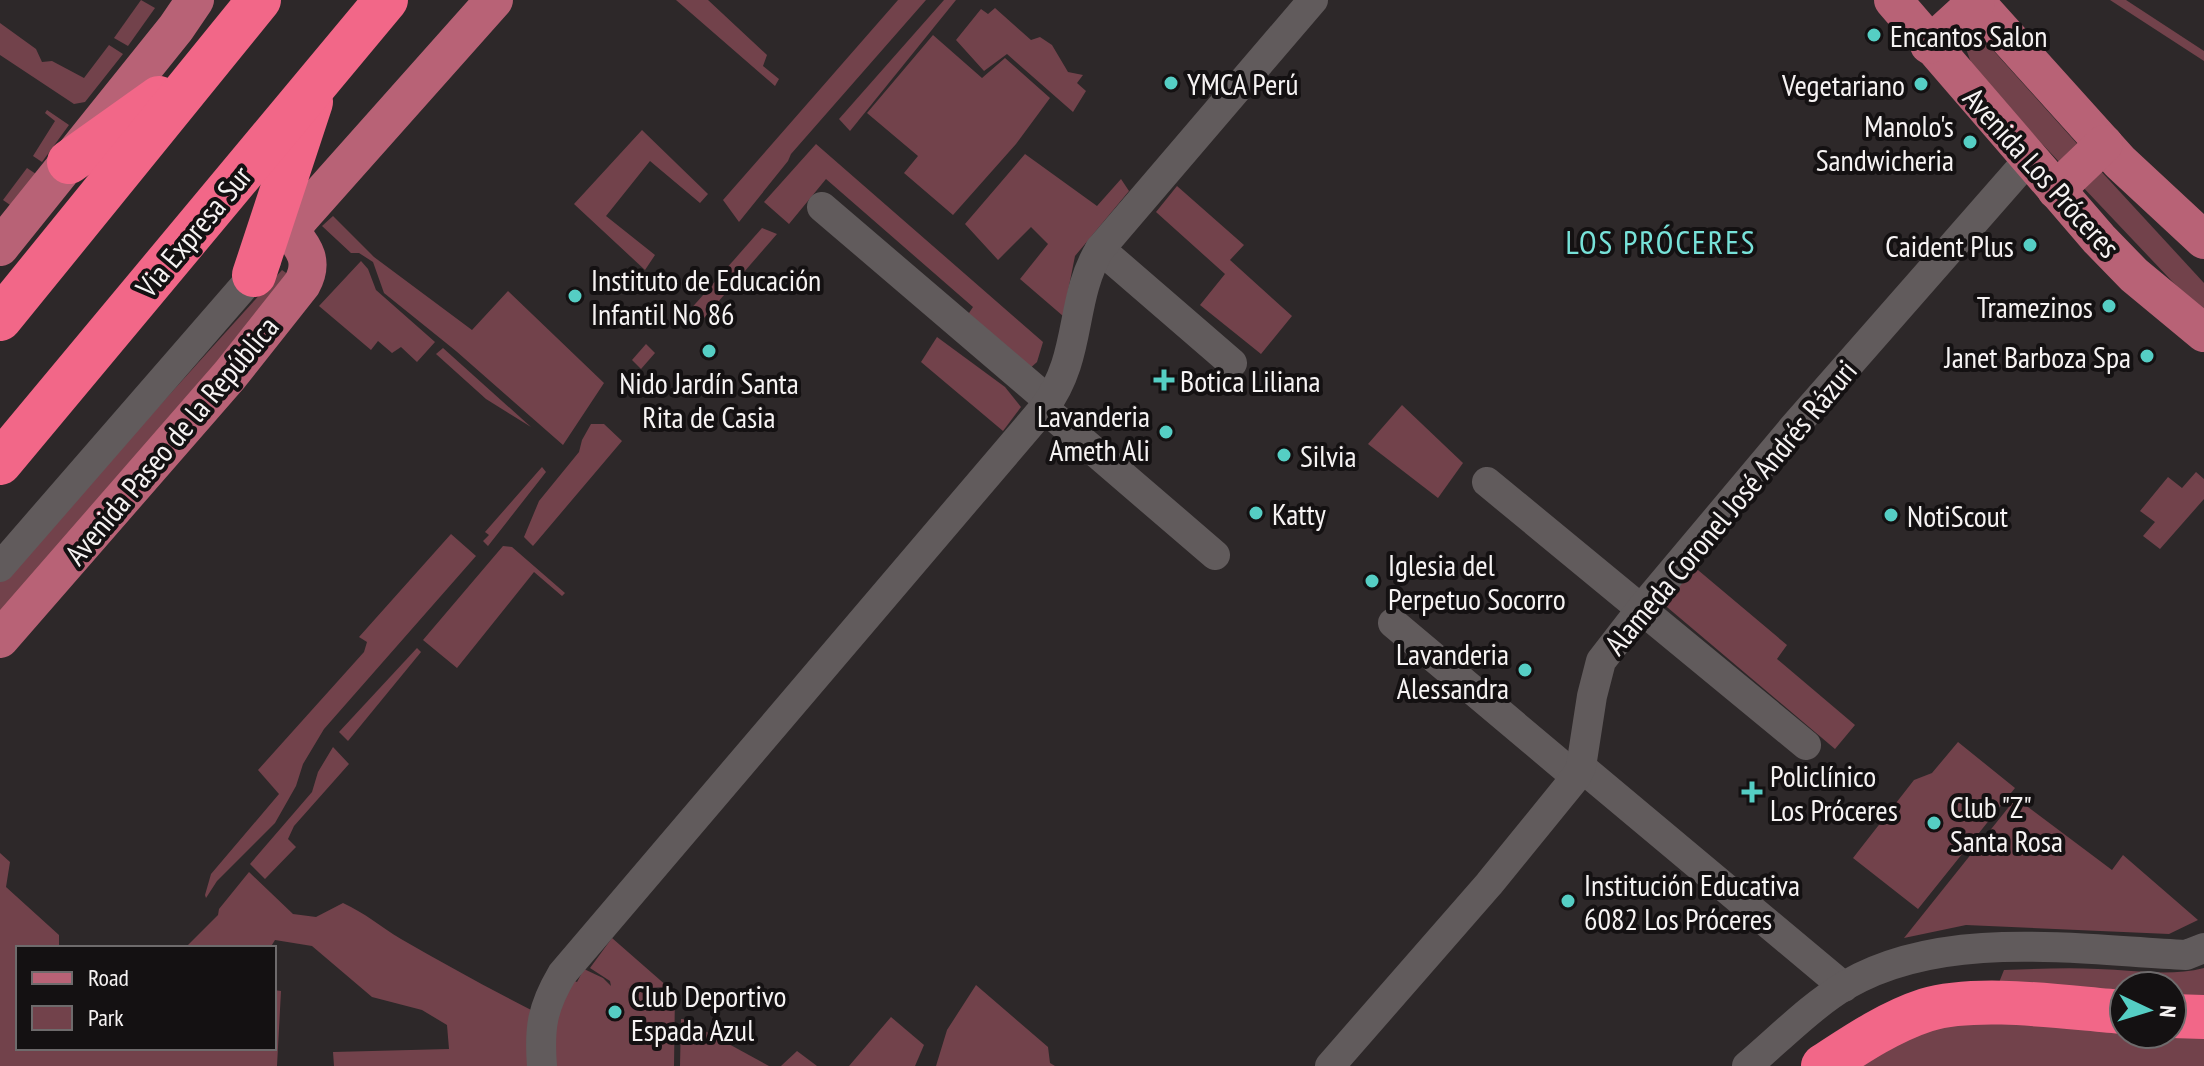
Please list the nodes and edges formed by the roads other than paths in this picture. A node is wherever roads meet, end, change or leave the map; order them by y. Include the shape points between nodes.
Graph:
1 (195, 0) edge
2 (259, 0) edge
3 (386, 0) edge
4 (494, 0) edge
5 (1313, 0) edge
6 (1893, 0) edge
7 (1975, 1) edge
8 (1929, 45) junction
9 (209, 61) junction
10 (316, 84) junction
11 (2104, 144) junction
12 (2029, 159) junction
13 (69, 162) junction
14 (2056, 190) junction
15 (822, 207) dead end
16 (291, 232) junction
17 (2204, 240) edge
18 (0, 247) edge
19 (1100, 249) junction
20 (254, 275) junction
21 (0, 319) edge
22 (2204, 333) edge
23 (1232, 363) dead end
24 (1046, 404) junction
25 (0, 463) edge
26 (1487, 482) dead end
27 (1215, 555) dead end
28 (0, 567) edge
29 (1642, 608) junction
30 (1393, 623) dead end
31 (0, 639) edge
32 (1806, 745) dead end
33 (1579, 772) junction
34 (2204, 948) edge
35 (1844, 987) junction
36 (2108, 1011) edge
37 (542, 1066) edge
38 (1330, 1066) edge
39 (1747, 1066) edge
40 (1823, 1066) edge

1 - 13 main road
2 - 9 highway
3 - 10 highway, Via Expresa Sur
4 - 16 main road, Avenida Paseo de la República
5 - 19 street
6 - 8 main road, Avenida Los Próceres
7 - 8 main road
7 - 11 main road
8 - 12 main road, Avenida Los Próceres
9 - 13 highway
9 - 21 highway
10 - 20 highway
10 - 25 highway, Via Expresa Sur
11 - 14 main road
11 - 17 main road
12 - 14 main road, Avenida Los Próceres
12 - 29 street, Alameda Coronel José Andrés Rázuri
13 - 18 main road
14 - 22 main road, Avenida Los Próceres via 2134,275
15 - 24 street
16 - 20 street, Avenida Paseo de la República
16 - 31 main road, Avenida Paseo de la República via 309,261 302,284 230,375
19 - 23 street
19 - 24 street via 1088,268 1067,368
20 - 28 street, Avenida Paseo de la República
24 - 27 street
24 - 37 street via 562,974 543,1016
26 - 29 street
29 - 32 street
29 - 33 street, Alameda Coronel José Andrés Rázuri via 1601,661
30 - 33 street
33 - 35 street
33 - 38 street
34 - 35 street via 2186,955 1970,948 1893,964
35 - 39 street
36 - 40 highway via 1986,1002 1928,1010 1871,1035

